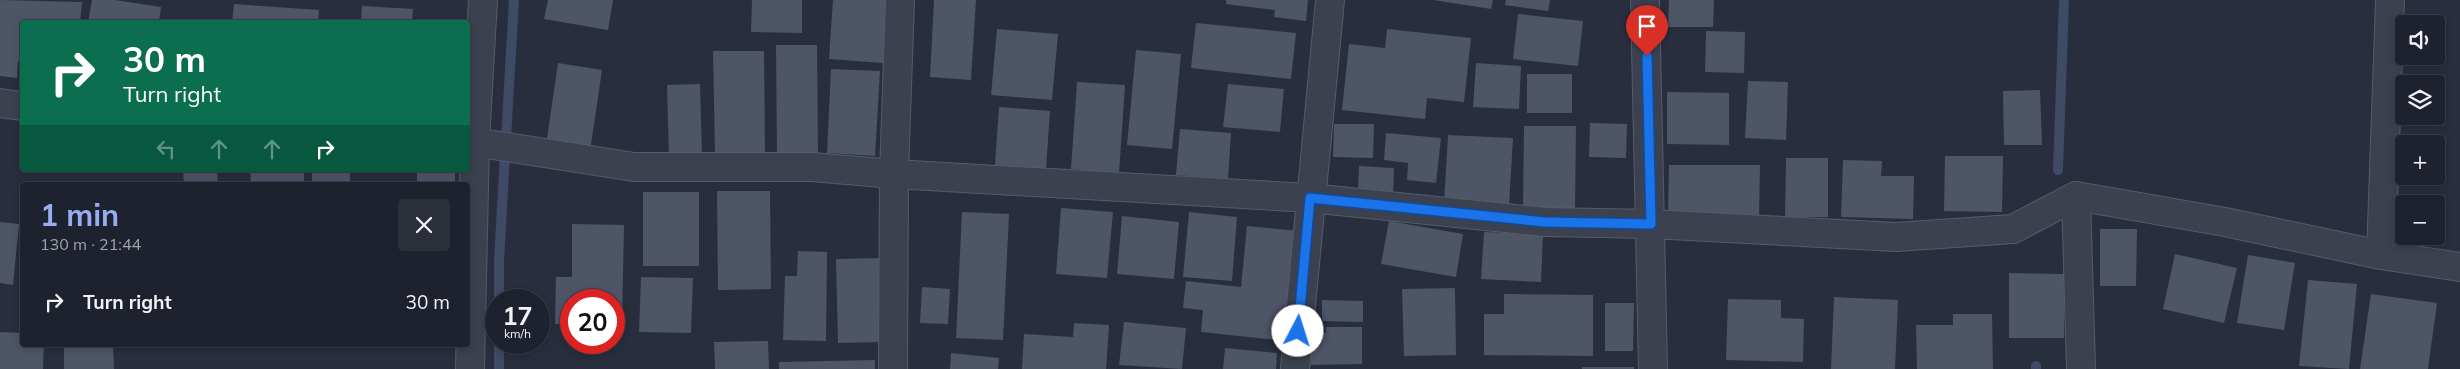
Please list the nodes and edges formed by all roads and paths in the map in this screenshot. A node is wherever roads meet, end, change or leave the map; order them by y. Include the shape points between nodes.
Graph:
1 (483, 0) edge
2 (900, 0) edge
3 (1330, 0) edge
4 (1646, 0) edge
5 (2390, 0) edge
6 (0, 104) edge
7 (20, 106) edge
8 (471, 141) edge
9 (894, 174) junction
10 (2076, 196) junction
11 (1310, 198) junction
12 (1651, 224) junction
13 (2381, 254) junction
14 (2460, 267) edge
15 (470, 369) edge
16 (893, 369) edge
17 (1295, 369) edge
18 (1653, 369) edge
19 (2081, 369) edge

1 - 8 lane
2 - 9 lane
3 - 11 lane
4 - 12 lane
5 - 13 lane
6 - 7 lane
8 - 9 lane via 634,167 812,167
8 - 15 lane
9 - 11 lane
9 - 16 lane
10 - 12 lane via 2013,229 1915,236
10 - 13 lane
10 - 19 lane
11 - 12 lane via 1545,222
11 - 17 lane
12 - 18 lane
13 - 14 lane

